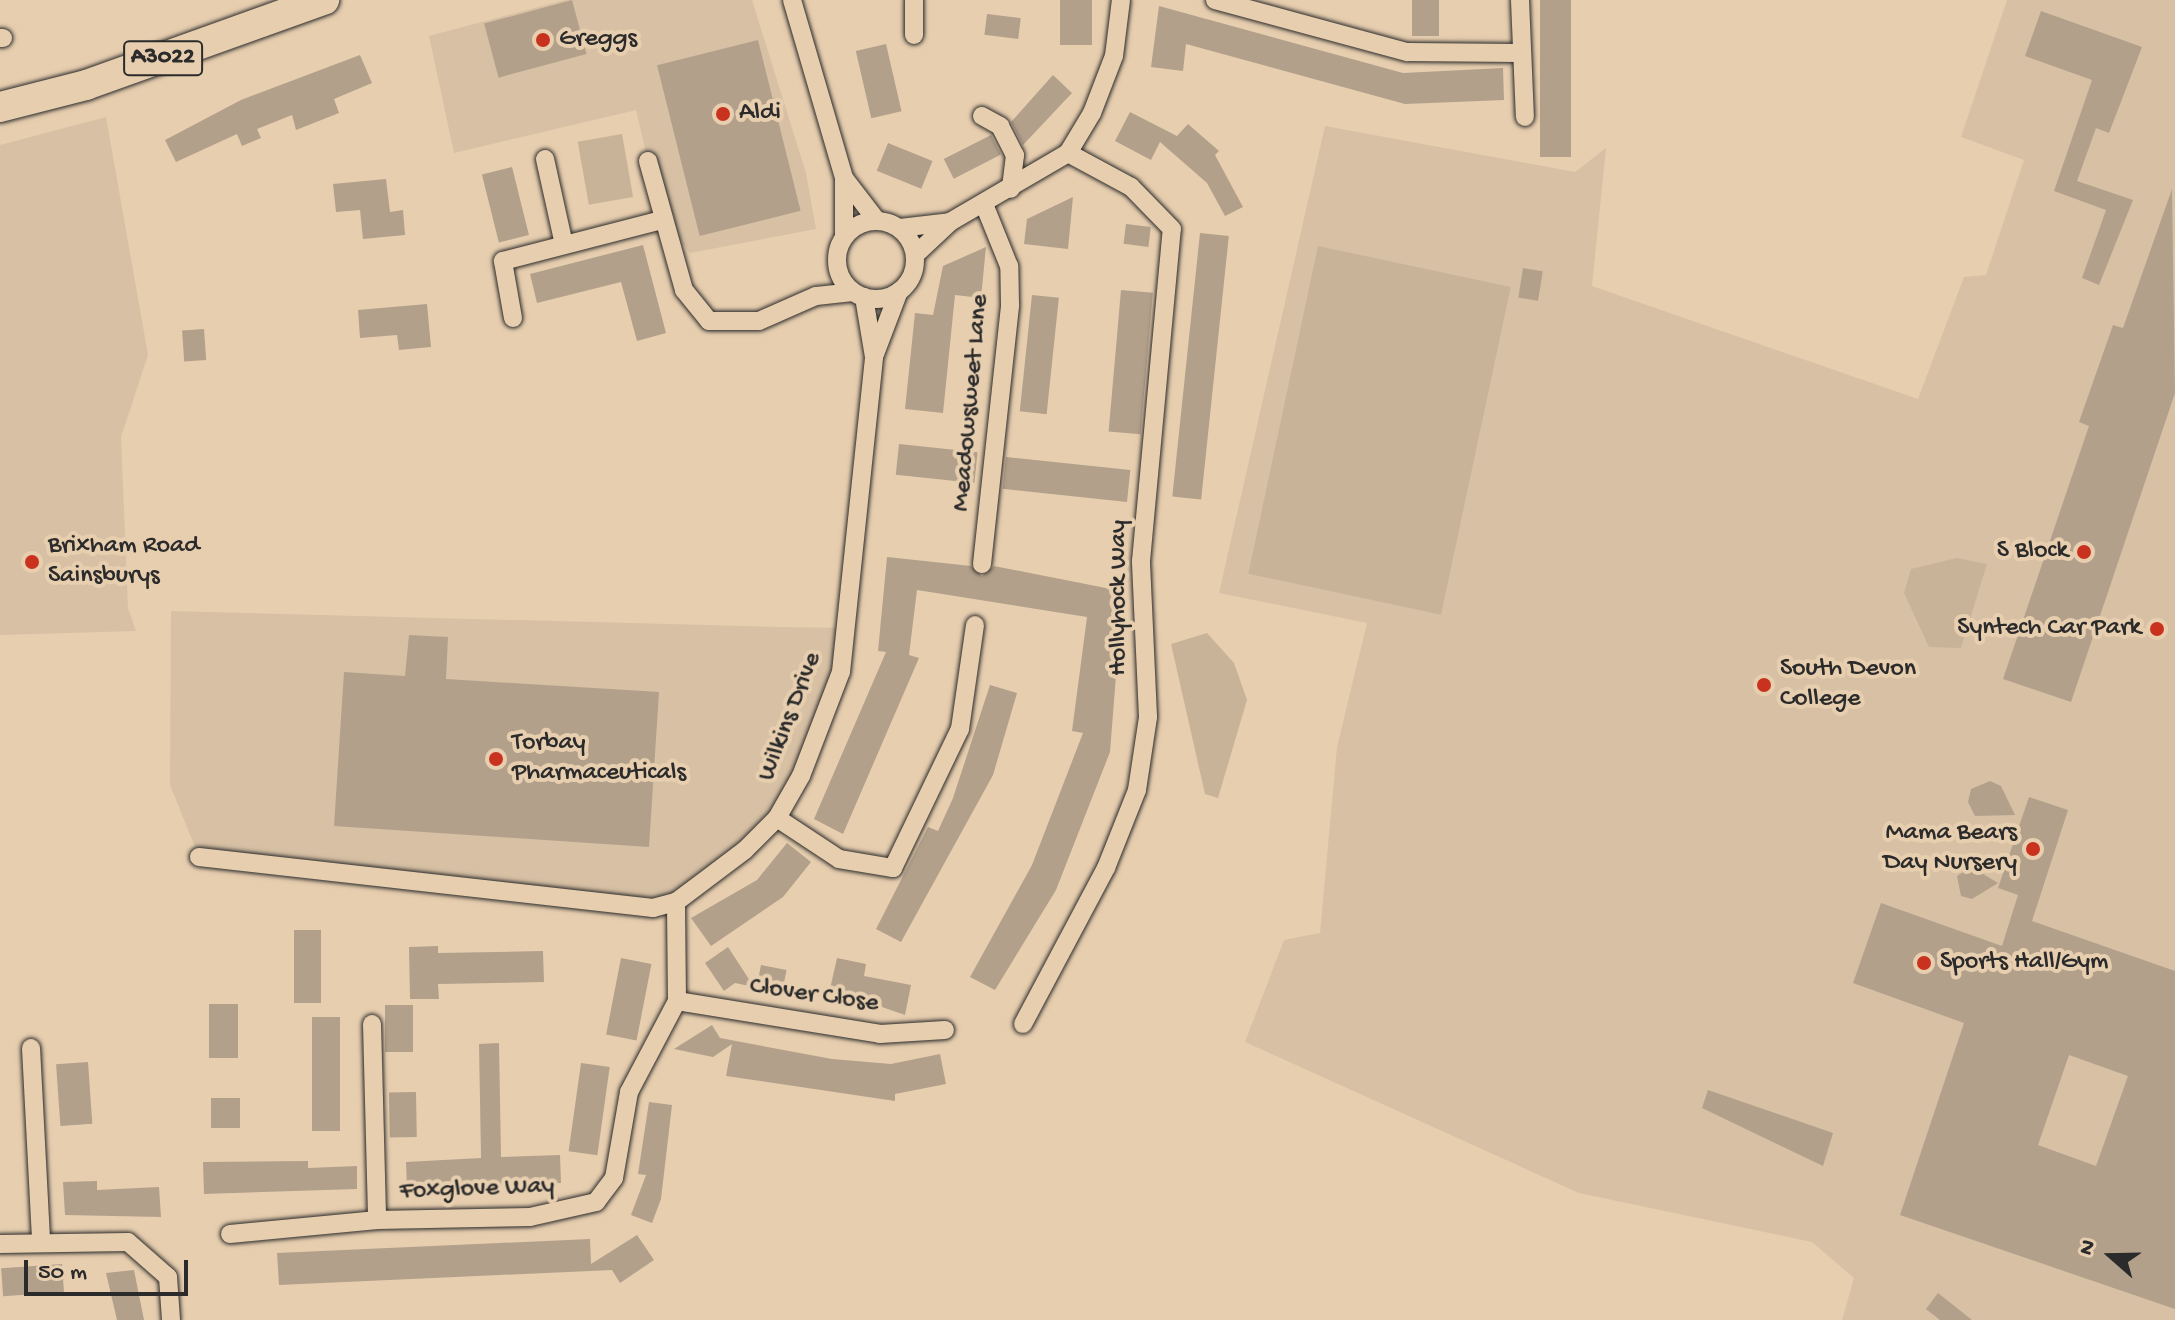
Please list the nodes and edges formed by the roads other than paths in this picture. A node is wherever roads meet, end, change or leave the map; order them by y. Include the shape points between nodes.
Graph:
1 (324, 0) edge
2 (792, 0) edge
3 (914, 0) edge
4 (1121, 0) edge
5 (1215, 0) edge
6 (1520, 0) edge
7 (1280, 6) edge
8 (914, 35) dead end
9 (1519, 53) junction
10 (0, 107) edge
11 (982, 116) dead end
12 (1525, 117) dead end
13 (1068, 153) junction
14 (545, 159) dead end
15 (648, 161) dead end
16 (844, 178) junction
17 (1011, 189) junction
18 (984, 204) junction
19 (662, 220) junction
20 (877, 221) junction
21 (950, 222) junction
22 (900, 228) junction
23 (844, 237) junction
24 (564, 245) junction
25 (915, 255) junction
26 (836, 262) junction
27 (899, 291) junction
28 (859, 295) junction
29 (816, 296) junction
30 (513, 318) dead end
31 (874, 357) junction
32 (982, 564) dead end
33 (975, 625) dead end
34 (777, 818) junction
35 (199, 857) dead end
36 (676, 902) junction
37 (677, 1001) junction
38 (372, 1024) dead end
39 (1023, 1024) dead end
40 (945, 1030) dead end
41 (31, 1048) dead end
42 (377, 1220) junction
43 (230, 1234) dead end
44 (41, 1240) junction
45 (0, 1244) edge
46 (171, 1320) edge

1 - 10 main road, A3022 via 229,37
2 - 16 street
3 - 8 street
4 - 13 street via 1114,56 1092,113
5 - 7 street
6 - 9 street
7 - 9 street via 1407,52
9 - 12 street
11 - 17 street via 1000,126 1015,155
13 - 17 street
13 - 39 street, Hollyhock Way via 1131,187 1172,229 1141,561 1148,717 1137,790 1106,868
14 - 24 street
15 - 19 street
16 - 20 street
16 - 23 street
17 - 18 street
18 - 21 street
18 - 32 street, Meadowsweet Lane via 1009,266 1010,305
19 - 24 street
19 - 29 street via 684,290 709,321 759,321
20 - 22 street
20 - 23 street
21 - 22 street
21 - 25 street
22 - 25 street
23 - 26 street
24 - 30 street via 503,261
25 - 27 street, Wilkins Drive via 912,274
26 - 28 street, Wilkins Drive
26 - 29 street
27 - 28 street
27 - 31 street, Wilkins Drive
28 - 29 street
28 - 31 street, Wilkins Drive
31 - 34 street, Wilkins Drive via 844,657 801,776
33 - 34 street via 960,729 893,868 878,870 839,859
34 - 36 street, Wilkins Drive
35 - 36 street via 616,906
36 - 37 street
37 - 40 street, Clover Close via 880,1034
37 - 42 street, Foxglove Way via 629,1092 614,1178 596,1202 530,1217
38 - 42 street, Foxglove Way
41 - 44 street
42 - 43 street, Foxglove Way
44 - 45 street
44 - 46 street via 128,1242 168,1277

